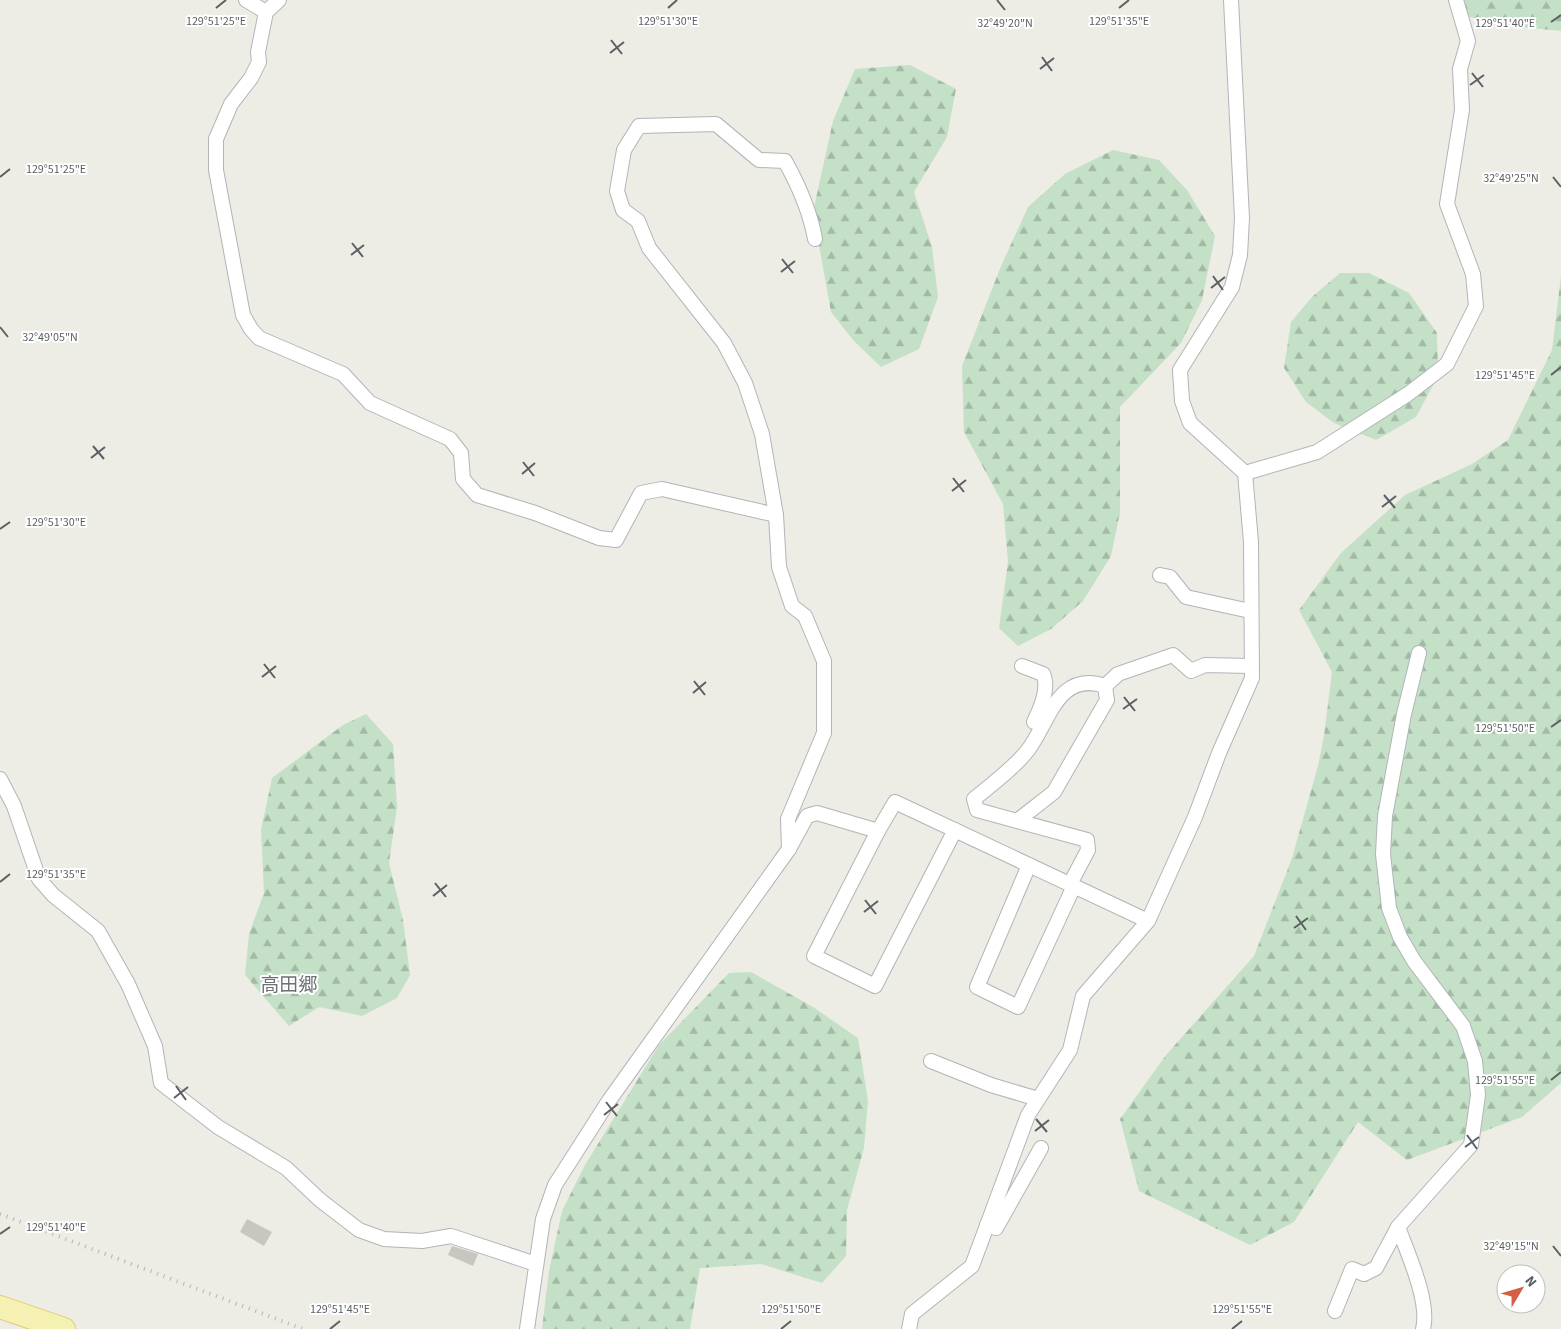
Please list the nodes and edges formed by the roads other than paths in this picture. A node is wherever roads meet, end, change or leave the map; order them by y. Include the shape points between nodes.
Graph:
1 (246, 0) edge
2 (279, 0) edge
3 (1231, 0) edge
4 (1456, 0) edge
5 (266, 12) junction
6 (815, 239) dead end
7 (1245, 473) junction
8 (776, 515) junction
9 (1160, 575) dead end
10 (1250, 611) junction
11 (1419, 653) dead end
12 (1022, 666) dead end
13 (1251, 666) junction
14 (1105, 686) junction
15 (1022, 755) junction
16 (0, 779) edge
17 (1017, 821) junction
18 (955, 830) junction
19 (878, 831) junction
20 (789, 850) junction
21 (1029, 865) junction
22 (1072, 885) junction
23 (1148, 921) junction
24 (931, 1061) dead end
25 (1038, 1099) junction
26 (1041, 1148) dead end
27 (987, 1225) junction
28 (1398, 1227) junction
29 (536, 1264) junction
30 (0, 1307) edge
31 (1335, 1311) dead end
32 (64, 1329) edge
33 (527, 1329) edge
34 (909, 1329) edge
35 (1423, 1329) edge

1 - 5 street
2 - 5 street
3 - 7 street via 1242,218 1240,255 1232,287 1180,370 1182,401 1190,423
4 - 7 street via 1468,41 1460,70 1462,110 1446,204 1473,274 1476,306 1447,364 1408,394 1317,452
5 - 8 street via 259,62 231,104 216,139 216,170 243,315 259,338 343,374 370,404 450,439 461,453 462,480 477,496 535,513 599,538 616,540 641,493 662,489
6 - 8 street via 801,191 785,161 759,160 716,124 639,126 624,150 617,191 623,210 638,221 649,248 724,343 745,383 762,434
7 - 10 street via 1251,542
8 - 20 street via 779,567 786,592 792,606 805,616 824,661 824,733 788,819
9 - 10 street via 1170,578 1186,597
10 - 13 street
11 - 28 street via 1385,816 1383,854 1389,908 1414,961 1463,1026 1475,1061 1478,1095 1471,1145
12 - 15 street via 1044,674 1046,680 1040,710 1023,742
13 - 14 street via 1206,665 1191,671 1172,654 1118,674
13 - 23 street via 1252,678 1195,818
14 - 15 street via 1091,681 1060,696
14 - 17 street via 1107,700 1064,777 1054,792
15 - 17 street via 974,799 977,810
16 - 29 street via 14,806 39,879 53,895 98,931 128,984 155,1046 161,1083 218,1127 286,1168 359,1230 384,1240 422,1241 451,1236
17 - 22 street via 1087,840 1088,850
18 - 19 street via 894,802
18 - 19 street via 875,986 814,956
18 - 21 street
19 - 20 street via 818,813 808,816
20 - 29 street via 608,1102 555,1185 543,1219
21 - 22 street
21 - 22 street via 977,987 1018,1007
22 - 23 street
23 - 25 street via 1083,996 1070,1050
24 - 25 street via 991,1085
25 - 27 street via 1028,1115
26 - 27 street via 996,1228
27 - 34 street via 972,1266 912,1314
28 - 31 street via 1376,1268 1364,1274 1352,1269
28 - 35 street via 1416,1280 1425,1320
29 - 33 street
30 - 32 main road

